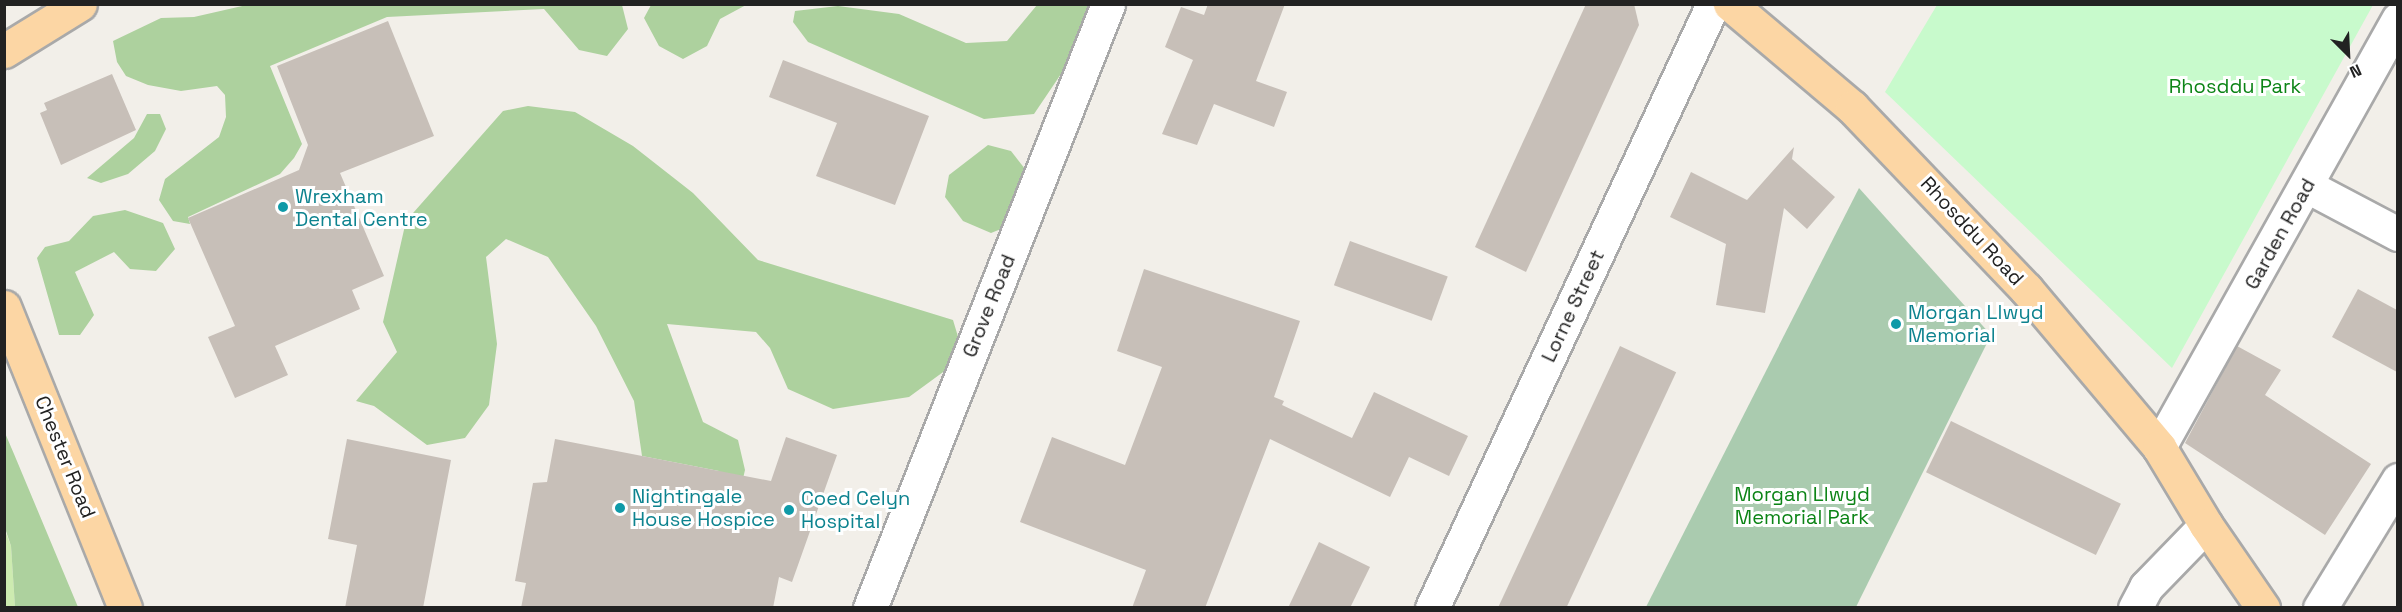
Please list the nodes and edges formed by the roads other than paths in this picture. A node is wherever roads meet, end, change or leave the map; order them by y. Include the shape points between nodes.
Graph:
1 (80, 4) edge
2 (1108, 4) edge
3 (1713, 4) edge
4 (1730, 4) edge
5 (2397, 19) edge
6 (4, 51) edge
7 (2307, 186) junction
8 (2397, 234) edge
9 (4, 307) edge
10 (2159, 447) junction
11 (2397, 480) edge
12 (2206, 525) junction
13 (125, 608) edge
14 (870, 608) edge
15 (1432, 608) edge
16 (2135, 608) edge
17 (2263, 608) edge
18 (2320, 608) edge

1 - 6 main road
2 - 14 street, Grove Road
3 - 15 street, Lorne Street
4 - 10 main road, Rhosddu Road via 1852,107 1961,218 2094,367
5 - 7 street, Garden Road
7 - 8 street
7 - 10 street, Garden Road
9 - 13 main road, Chester Road
10 - 12 main road, Rhosddu Road
11 - 18 street
12 - 16 street via 2146,587
12 - 17 main road, Rhosddu Road

